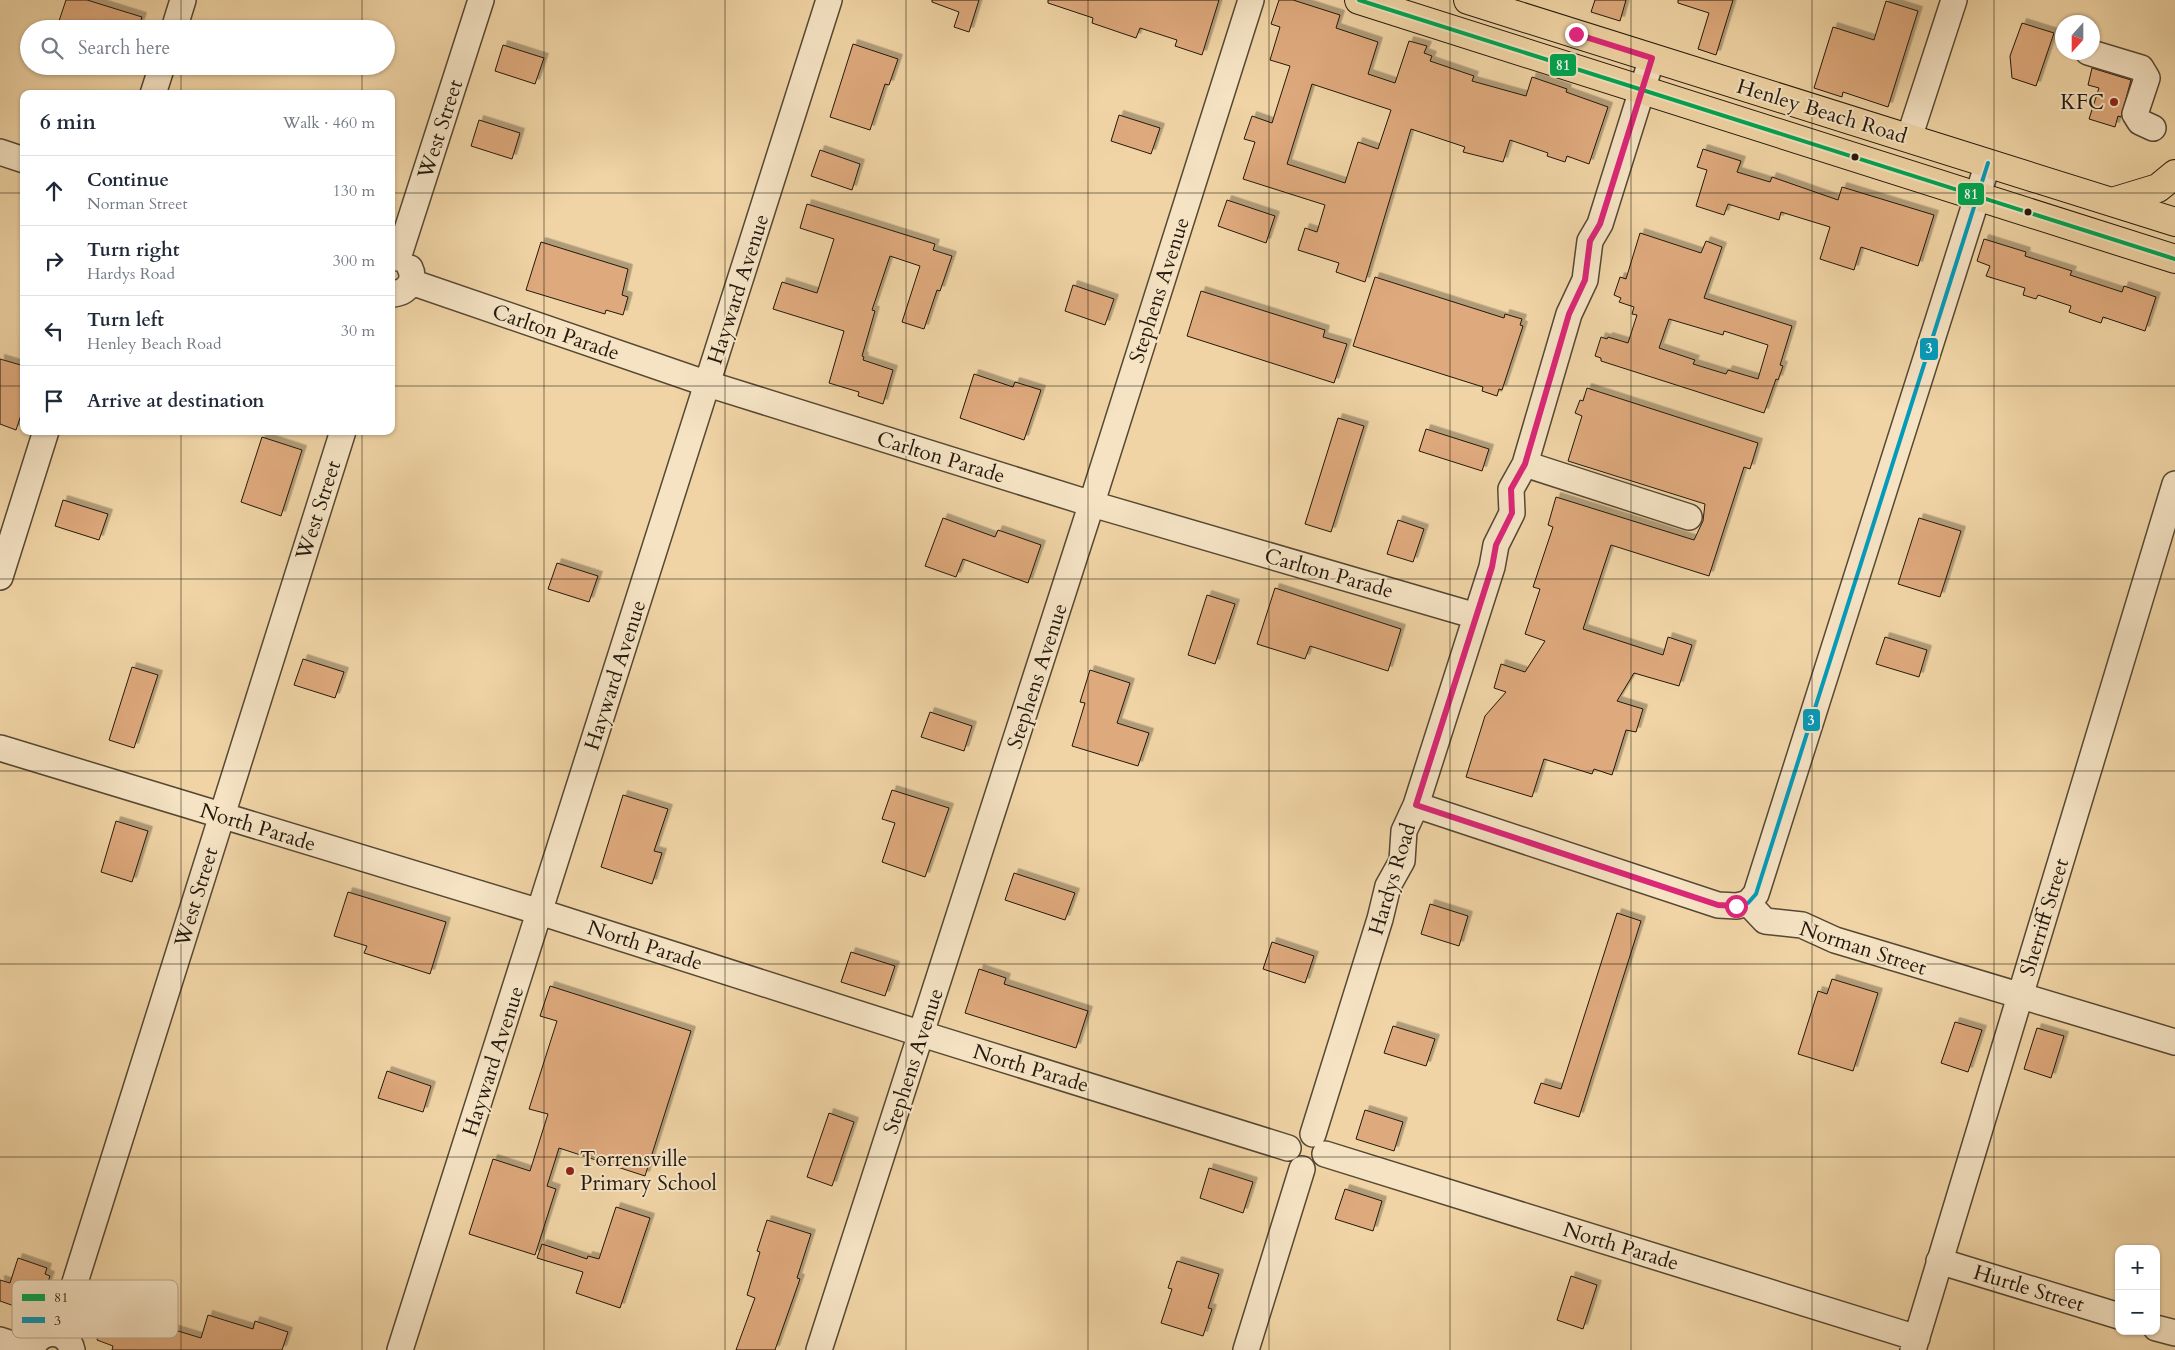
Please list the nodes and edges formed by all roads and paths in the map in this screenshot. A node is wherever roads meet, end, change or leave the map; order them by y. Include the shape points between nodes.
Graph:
1 (183, 0) edge
2 (481, 0) edge
3 (829, 0) edge
4 (1251, 0) edge
5 (1359, 0) edge
6 (1468, 0) edge
7 (1954, 0) edge
8 (1412, 8) edge
9 (177, 20) edge
10 (2100, 56) edge
11 (1652, 58) junction
12 (159, 75) edge
13 (1642, 89) junction
14 (154, 90) edge
15 (2153, 128) dead end
16 (1909, 138) junction
17 (0, 152) edge
18 (20, 159) edge
19 (1988, 163) junction
20 (2175, 174) edge
21 (1977, 196) junction
22 (2112, 202) junction
23 (2175, 222) edge
24 (395, 258) edge
25 (2175, 259) edge
26 (401, 288) edge
27 (708, 384) junction
28 (45, 435) edge
29 (342, 435) edge
30 (1525, 464) junction
31 (2175, 484) edge
32 (1092, 504) junction
33 (1689, 517) dead end
34 (0, 577) edge
35 (1476, 616) junction
36 (0, 748) edge
37 (1416, 805) junction
38 (221, 816) junction
39 (1748, 903) junction
40 (540, 912) junction
41 (2019, 997) junction
42 (922, 1034) junction
43 (2175, 1042) edge
44 (1319, 1144) junction
45 (1288, 1148) junction
46 (1302, 1169) junction
47 (1939, 1261) junction
48 (84, 1280) edge
49 (2115, 1315) edge
50 (2160, 1329) edge
51 (2175, 1333) edge
52 (38, 1338) edge
53 (0, 1340) edge
54 (1915, 1344) edge
55 (31, 1350) edge
56 (400, 1350) edge
57 (819, 1350) edge
58 (1246, 1350) edge

1 - 9 street
2 - 24 street, West Street
3 - 27 street, Hayward Avenue
4 - 32 street, Stephens Avenue
5 - 8 main road, Henley Beach Road
6 - 11 main road, Henley Beach Road
7 - 16 street
8 - 13 main road, Henley Beach Road
10 - 15 street via 2141,68 2147,78 2135,114 2140,122
11 - 13 street, Hardys Road
11 - 16 main road, Henley Beach Road
12 - 14 street
13 - 21 main road, Henley Beach Road
13 - 30 street, Hardys Road via 1600,224 1590,241 1585,280 1569,314
16 - 19 main road, Henley Beach Road
17 - 18 street
19 - 21 street
19 - 22 main road, Henley Beach Road
20 - 22 main road via 2158,188
21 - 25 main road, Henley Beach Road
21 - 39 street via 1756,894
22 - 23 main road, Henley Beach Road
24 - 26 street via 407,263 412,272
26 - 27 street, Carlton Parade
27 - 32 street, Carlton Parade
27 - 40 street, Hayward Avenue
28 - 34 street
29 - 38 street, West Street
30 - 33 street
30 - 35 street, Hardys Road via 1511,489 1512,513 1496,545
31 - 41 street, Sherriff Street
32 - 35 street, Carlton Parade
32 - 42 street, Stephens Avenue
35 - 37 street, Hardys Road
36 - 38 street, North Parade
37 - 39 street via 1718,905
37 - 44 street, Hardys Road via 1404,831 1402,861 1388,886
38 - 40 street, North Parade
38 - 48 street, West Street
39 - 41 street, Norman Street via 1765,921 1802,925 1835,940
40 - 42 street, North Parade
40 - 56 street, Hayward Avenue
41 - 43 street, Norman Street
41 - 47 street, Sherriff Street
42 - 45 street, North Parade
42 - 57 street, Stephens Avenue
44 - 45 street via 1302,1133 1293,1138
44 - 46 street via 1321,1164 1312,1169
44 - 54 street, North Parade
45 - 46 street via 1294,1165
46 - 58 street
47 - 49 street, Hurtle Street
47 - 54 street, Sherriff Street
50 - 51 street
52 - 55 street
53 - 55 street

